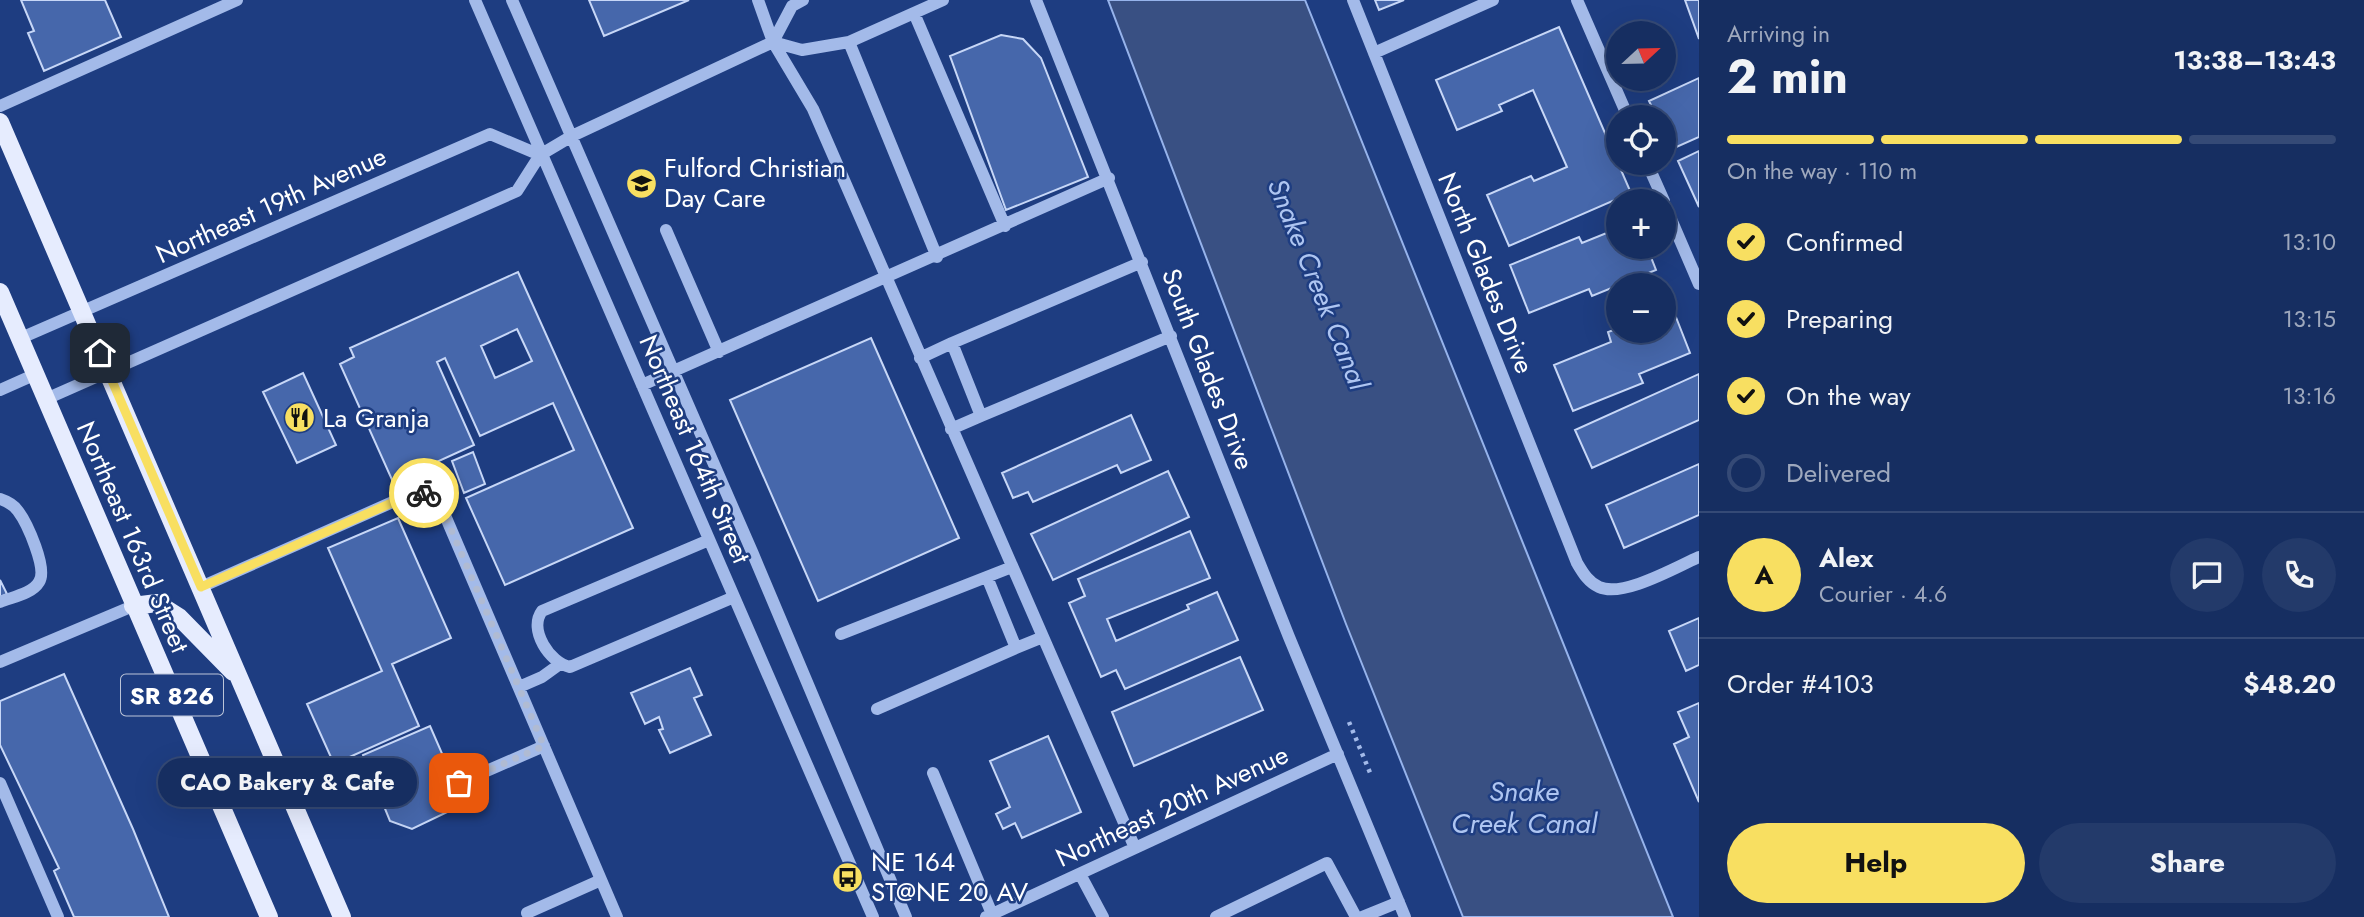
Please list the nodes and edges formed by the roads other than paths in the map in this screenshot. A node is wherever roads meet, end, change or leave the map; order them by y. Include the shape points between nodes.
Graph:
1 (237, 0) edge
2 (475, 0) edge
3 (512, 0) edge
4 (758, 0) edge
5 (803, 0) edge
6 (943, 0) edge
7 (1037, 0) edge
8 (1353, 0) edge
9 (1493, 0) edge
10 (1577, 0) edge
11 (222, 3) edge
12 (914, 13) junction
13 (773, 42) junction
14 (849, 42) junction
15 (1374, 53) junction
16 (1623, 105) edge
17 (0, 106) edge
18 (0, 122) edge
19 (572, 136) junction
20 (540, 155) junction
21 (1109, 178) junction
22 (1004, 226) junction
23 (666, 230) dead end
24 (1676, 230) edge
25 (936, 257) junction
26 (1142, 262) junction
27 (886, 279) junction
28 (1699, 284) edge
29 (0, 292) edge
30 (83, 313) junction
31 (1171, 336) junction
32 (21, 338) junction
33 (952, 343) junction
34 (719, 352) junction
35 (920, 358) junction
36 (673, 372) junction
37 (109, 373) junction
38 (36, 374) junction
39 (642, 386) junction
40 (0, 390) edge
41 (47, 399) junction
42 (981, 416) junction
43 (951, 429) junction
44 (0, 499) edge
45 (709, 540) junction
46 (1699, 557) edge
47 (1012, 567) junction
48 (987, 577) junction
49 (201, 587) junction
50 (734, 597) junction
51 (0, 602) edge
52 (133, 606) junction
53 (841, 634) dead end
54 (1043, 638) junction
55 (1016, 648) junction
56 (0, 662) edge
57 (559, 664) junction
58 (240, 680) junction
59 (519, 687) junction
60 (877, 709) dead end
61 (544, 746) junction
62 (1338, 754) junction
63 (933, 773) dead end
64 (0, 783) edge
65 (459, 783) dead end
66 (1135, 848) junction
67 (1080, 874) junction
68 (601, 880) junction
69 (1399, 902) junction
70 (527, 913) dead end
71 (989, 916) edge
72 (58, 917) edge
73 (269, 917) edge
74 (342, 917) edge
75 (617, 917) edge
76 (873, 917) edge
77 (906, 917) edge
78 (1103, 917) edge
79 (1216, 917) edge
80 (1356, 917) edge
81 (1362, 917) edge
82 (1405, 917) edge

1 - 11 street
2 - 20 street, Northeast 164th Street
3 - 19 street, Northeast 164th Street
4 - 13 street
5 - 13 street via 792,6
6 - 12 street
7 - 21 street, South Glades Drive
8 - 15 street, North Glades Drive
9 - 15 street
10 - 16 street
11 - 17 street
12 - 14 street
12 - 22 street
13 - 14 street via 802,50
13 - 19 street
13 - 27 street via 813,109
14 - 25 street
15 - 46 street, North Glades Drive via 1577,563 1602,589 1618,589
18 - 30 main road, Northeast 163rd Street / SR 826
19 - 20 street
19 - 36 street, Northeast 164th Street
20 - 30 street, Northeast 19th Avenue via 490,134
20 - 37 street via 517,191
20 - 39 street, Northeast 164th Street
21 - 22 street
21 - 26 street, South Glades Drive
22 - 25 street
23 - 34 street
24 - 28 street
25 - 27 street
26 - 31 street, South Glades Drive
26 - 33 street
27 - 34 street
27 - 35 street
29 - 32 main road, Northeast 163rd Street / SR 826
30 - 32 street, Northeast 19th Avenue
30 - 37 main road, Northeast 163rd Street / SR 826
31 - 42 street
31 - 62 street, South Glades Drive
32 - 38 main road, Northeast 163rd Street / SR 826
33 - 35 street
33 - 42 street
34 - 36 street
35 - 43 street
36 - 39 street
36 - 77 street, Northeast 164th Street
37 - 41 street
37 - 49 main road, Northeast 163rd Street / SR 826
38 - 40 street
38 - 41 main road, Northeast 163rd Street / SR 826
39 - 45 street, Northeast 164th Street
41 - 52 main road, Northeast 163rd Street / SR 826
42 - 43 street
43 - 47 street
44 - 51 street via 18,511 42,573 28,591
45 - 50 street, Northeast 164th Street
45 - 57 street via 542,611 537,626 551,658
47 - 48 street
47 - 54 street
48 - 53 street
48 - 55 street
49 - 58 main road, Northeast 163rd Street / SR 826
49 - 59 street via 414,493 427,493 438,499
50 - 57 street via 570,667
50 - 76 street, Northeast 164th Street
52 - 56 street
52 - 58 main road via 157,603 179,617
52 - 73 main road, Northeast 163rd Street / SR 826
54 - 55 street
54 - 66 street
55 - 60 street
57 - 59 street
58 - 74 main road, Northeast 163rd Street / SR 826
59 - 61 street
61 - 65 street
61 - 68 street
62 - 66 street, Northeast 20th Avenue
62 - 69 street, South Glades Drive
63 - 71 street
64 - 72 street
66 - 67 street, Northeast 20th Avenue
67 - 71 street, Northeast 20th Avenue
67 - 78 street
68 - 70 street
68 - 75 street
69 - 81 street
69 - 82 street, South Glades Drive
79 - 80 street via 1327,863

